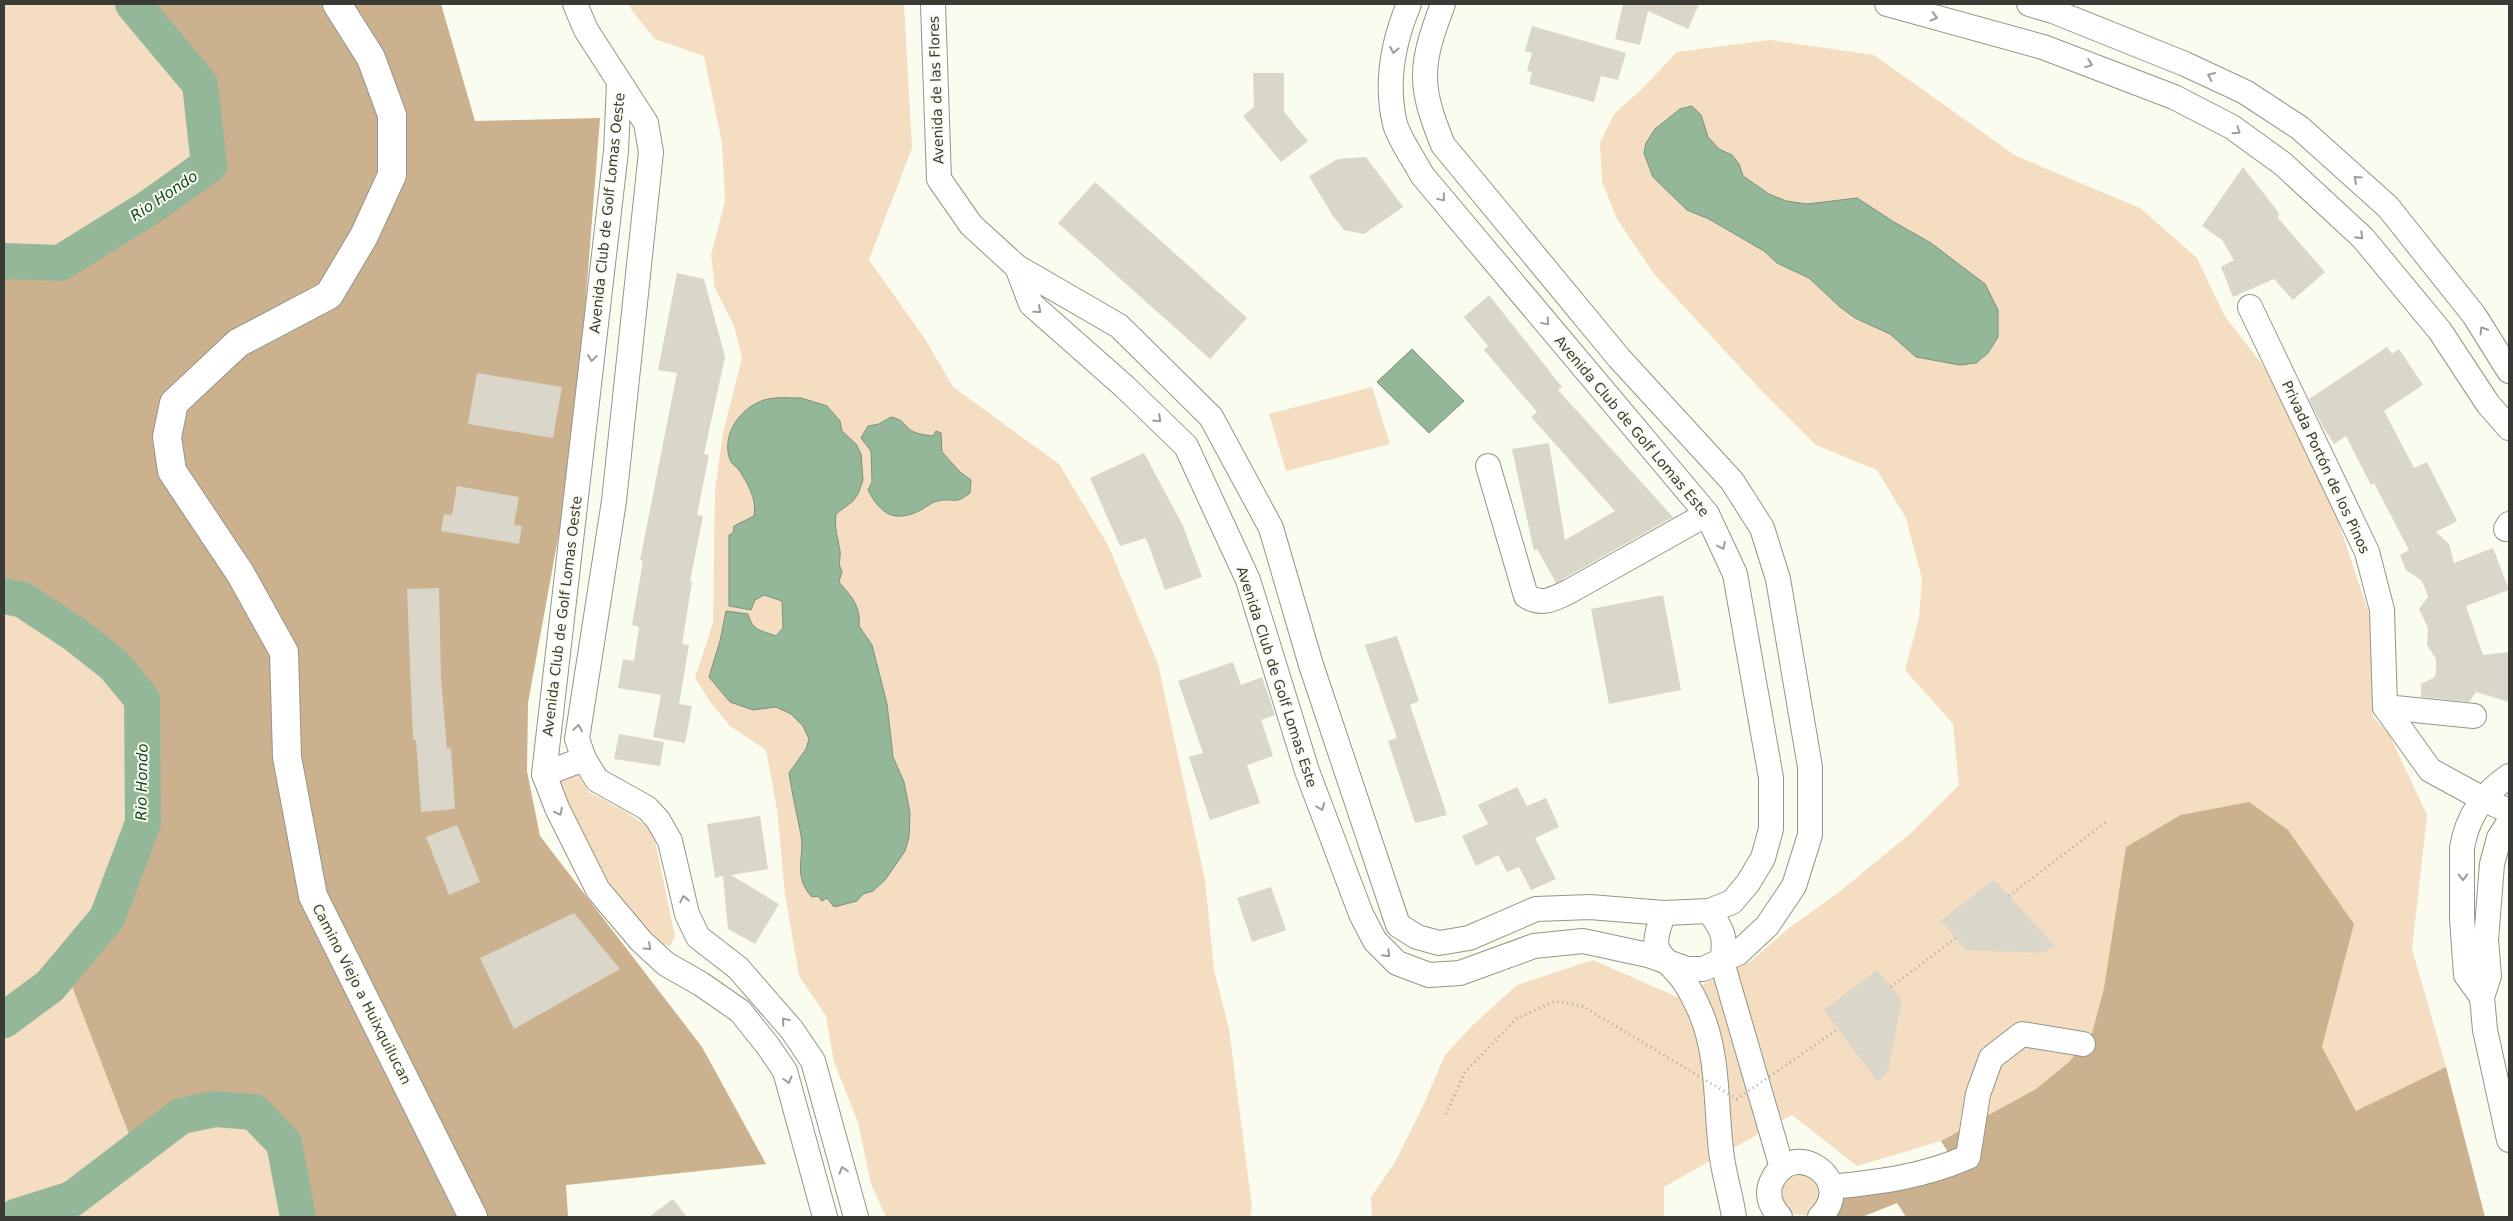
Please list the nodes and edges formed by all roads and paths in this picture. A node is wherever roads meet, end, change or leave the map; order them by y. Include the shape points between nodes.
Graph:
1 (337, 4) edge
2 (575, 4) edge
3 (933, 4) edge
4 (1409, 4) edge
5 (1443, 4) edge
6 (1887, 4) edge
7 (2029, 4) edge
8 (619, 84) junction
9 (1017, 267) junction
10 (2250, 307) dead end
11 (2509, 371) edge
12 (2509, 428) edge
13 (1488, 466) dead end
14 (1707, 514) junction
15 (2385, 707) junction
16 (2474, 716) dead end
17 (584, 759) junction
18 (544, 774) junction
19 (2509, 776) edge
20 (2483, 800) junction
21 (2509, 811) edge
22 (2106, 822) dead end
23 (2509, 822) edge
24 (2464, 837) junction
25 (2495, 850) junction
26 (2009, 896) dead end
27 (1709, 911) junction
28 (1664, 913) junction
29 (698, 937) junction
30 (1956, 938) dead end
31 (1662, 960) junction
32 (1722, 962) junction
33 (666, 964) junction
34 (2487, 982) edge
35 (1891, 987) dead end
36 (1838, 1029) dead end
37 (2083, 1044) dead end
38 (1446, 1114) dead end
39 (2509, 1140) edge
40 (1782, 1168) junction
41 (1831, 1187) junction
42 (472, 1217) edge
43 (825, 1217) edge
44 (856, 1217) edge
45 (1734, 1217) edge
46 (1780, 1217) edge
47 (1820, 1217) edge

1 - 42 main road, Camino Viejo a Huixquilucan via 372,58 392,116 392,175 364,236 329,294 238,343 174,403 167,437 172,471 240,574 284,652 287,757 313,896
2 - 8 street via 586,30
3 - 9 street, Avenida de las Flores via 939,178 971,225
4 -> 14 street, Avenida Club de Golf Lomas Este via 1398,32 1389,80 1396,125 1422,175
5 - 32 street, Avenida Club de Golf Lomas Este via 1428,44 1424,82 1429,112 1443,145 1619,358 1732,481 1762,528 1778,579 1810,767 1810,835 1794,886 1767,926 1738,953
6 -> 12 street via 2043,47 2174,97 2232,127 2283,164 2363,238 2440,330 2488,404
11 -> 7 street via 2474,315 2388,207 2300,128 2245,92 2185,64
17 -> 8 street, Avenida Club de Golf Lomas Oeste via 577,739 614,501 651,152 646,123
8 -> 18 street, Avenida Club de Golf Lomas Oeste via 616,151
9 - 28 street, Avenida Club de Golf Lomas Este via 1119,326 1212,417 1270,528 1311,665 1398,925 1417,938 1439,943 1469,938 1536,909 1590,907
9 -> 31 street, Avenida Club de Golf Lomas Este via 1031,304 1186,446 1248,580 1307,770 1361,914 1375,941 1397,963 1429,975 1460,973 1534,946 1583,941
10 - 15 street, Privada Portón de los Pinos via 2367,552 2382,610
13 - 14 street via 1526,596 1541,603 1570,591
14 -> 27 street, Avenida Club de Golf Lomas Este via 1735,574 1771,778 1771,829 1763,858 1732,902
15 - 16 street
15 - 20 street via 2430,770
17 - 18 street
29 -> 17 street, Avenida Club de Golf Lomas Oeste via 687,914 670,841 658,820 647,808 597,780
18 -> 33 street, Avenida Club de Golf Lomas Oeste via 557,808 598,890 641,941
19 - 20 street
20 - 21 street
20 - 24 street via 2477,806
22 - 26 path
23 - 25 street
24 - 25 street
24 -> 34 street via 2462,918
25 - 34 street via 2489,882
27 - 28 street, Avenida Club de Golf Lomas Este
27 - 32 street via 1723,932
28 - 31 street via 1656,938
29 - 33 street
44 -> 29 street, Avenida Club de Golf Lomas Oeste via 813,1061 792,1030 744,974
30 - 35 path
31 - 32 street, Avenida Club de Golf Lomas Este via 1687,969 1703,969
31 - 45 street via 1684,981 1700,1012 1712,1050 1722,1158
32 - 40 street
33 -> 43 street, Avenida Club de Golf Lomas Oeste via 740,1011 785,1071
34 - 39 street via 2485,1030
36 - 38 path, bridge via 1737,1099 1582,1006 1555,1001 1516,1019 1465,1072
37 - 41 street via 2022,1034 1991,1058 1978,1094 1968,1157 1937,1171
40 - 41 street via 1793,1162 1817,1166
40 - 46 street via 1769,1187 1773,1209
41 - 47 street via 1830,1203

